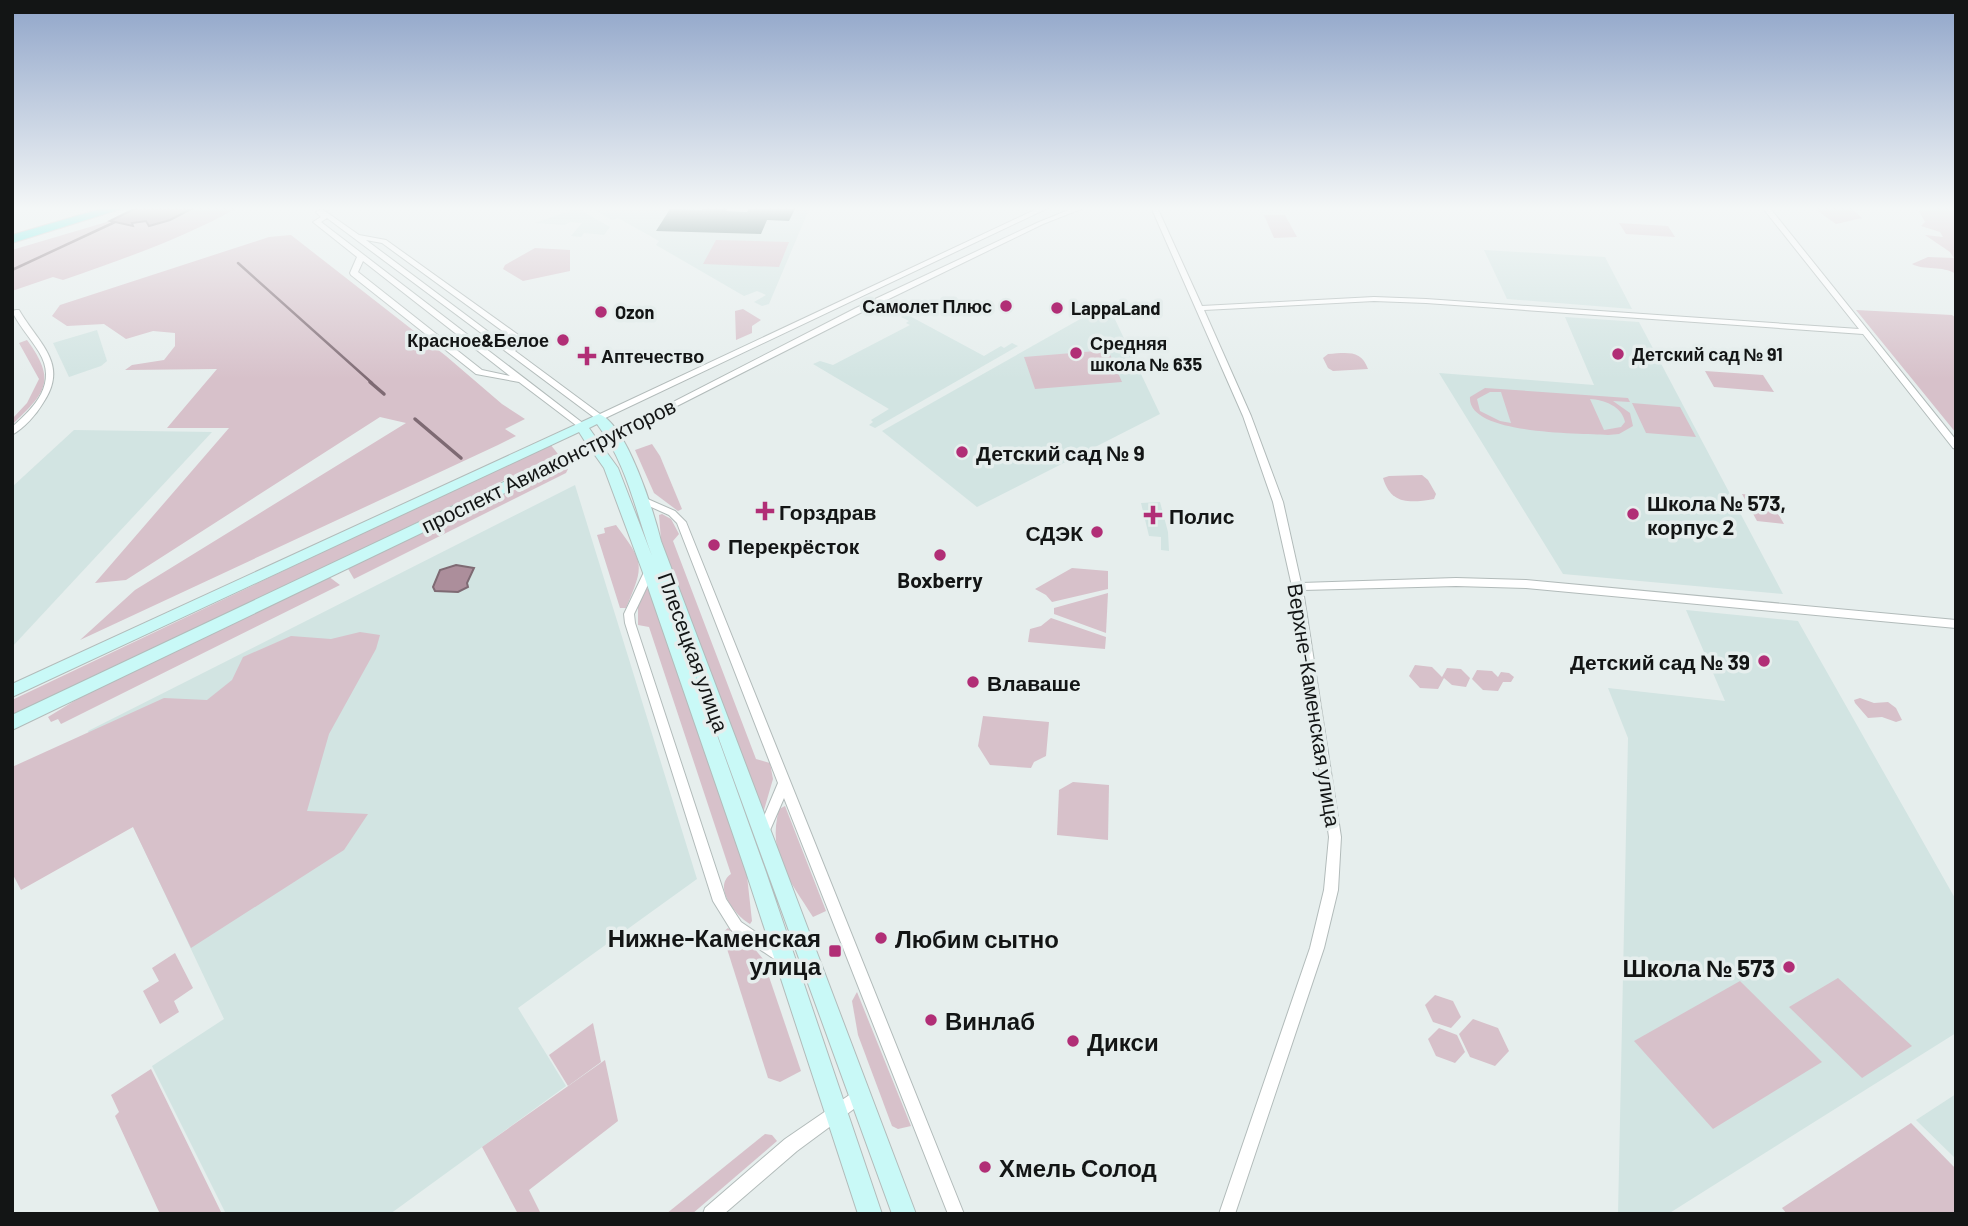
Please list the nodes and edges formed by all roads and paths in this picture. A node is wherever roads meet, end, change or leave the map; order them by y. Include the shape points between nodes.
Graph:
1 (358, 264) edge
2 (370, 264) edge
3 (392, 264) edge
4 (416, 264) edge
5 (925, 264) edge
6 (955, 264) edge
7 (1179, 264) edge
8 (1811, 264) edge
9 (1198, 308) junction
10 (14, 312) edge
11 (1865, 332) junction
12 (510, 352) junction
13 (522, 381) junction
14 (598, 418) junction
15 (581, 426) junction
16 (12, 432) edge
17 (613, 435) junction
18 (594, 444) junction
19 (1956, 446) edge
20 (643, 500) junction
21 (650, 570) junction
22 (1298, 587) junction
23 (1956, 624) edge
24 (12, 691) edge
25 (12, 723) edge
26 (784, 783) junction
27 (762, 836) junction
28 (783, 959) junction
29 (861, 1095) junction
30 (834, 1112) junction
31 (711, 1214) edge
32 (870, 1214) edge
33 (904, 1214) edge
34 (956, 1214) edge
35 (1227, 1214) edge

1 - 13 street via 354,273 479,372
2 - 13 street, Плесецкая улица
3 - 12 street, Плесецкая улица
4 - 12 street via 521,341
5 - 14 street, проспект Авиаконструкторов
6 - 17 street, проспект Авиаконструкторов
7 - 9 street, Верхне-Каменская улица
8 - 11 street
9 - 11 street via 1412,300
9 - 22 street, Верхне-Каменская улица via 1267,469
10 - 16 street via 51,363 51,382 36,408
11 - 19 street
12 - 14 street, Плесецкая улица
13 - 15 street, Плесецкая улица
14 - 15 street, проспект Авиаконструкторов
14 - 17 street, Плесецкая улица
15 - 18 street, Плесецкая улица
15 - 24 street, проспект Авиаконструкторов
17 - 18 street, проспект Авиаконструкторов
17 - 20 street, Плесецкая улица
18 - 21 street, Плесецкая улица via 611,468
18 - 25 street, проспект Авиаконструкторов
20 - 26 street via 681,522
20 - 27 street, Плесецкая улица
21 - 28 street, Плесецкая улица
21 - 28 street via 629,614 630,623 720,901 736,926
22 - 23 street via 1533,584
22 - 35 street, Верхне-Каменская улица via 1328,774 1334,865 1317,948
26 - 27 street
26 - 34 street
27 - 29 street, Плесецкая улица
28 - 30 street, Плесецкая улица
29 - 30 street
29 - 33 street, Плесецкая улица
30 - 31 street
30 - 32 street, Плесецкая улица

